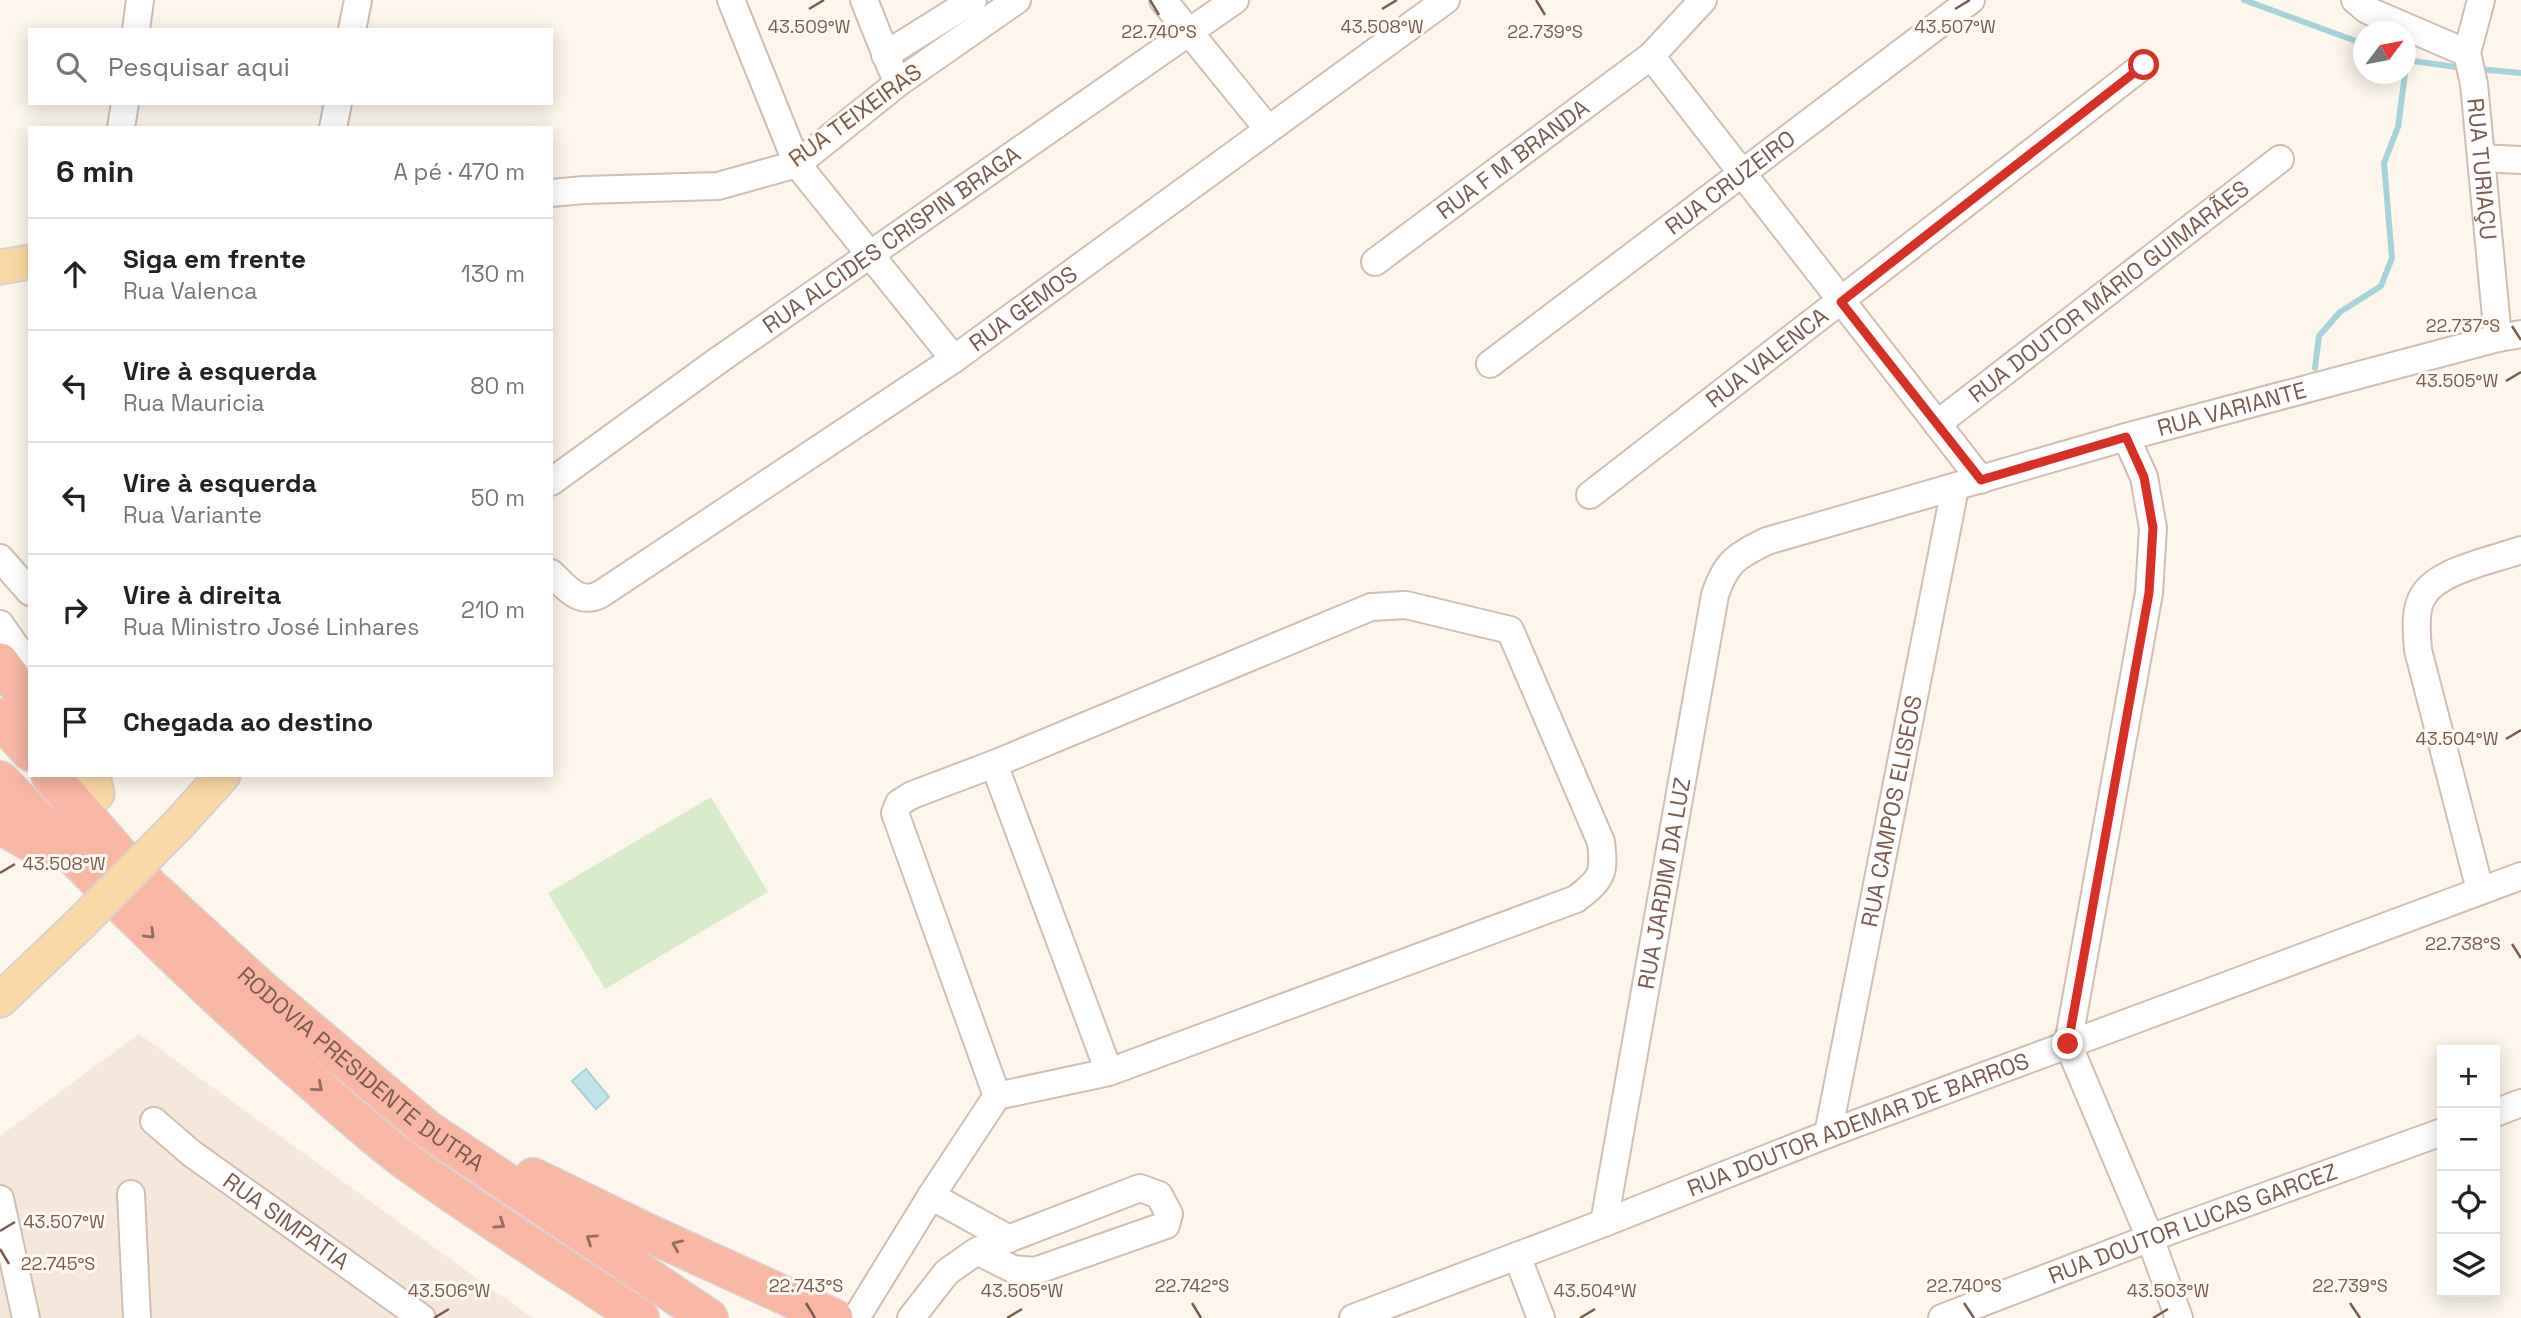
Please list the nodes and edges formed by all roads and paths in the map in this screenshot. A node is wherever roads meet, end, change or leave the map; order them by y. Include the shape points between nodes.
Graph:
1 (140, 0) edge
2 (358, 0) edge
3 (731, 0) edge
4 (864, 0) edge
5 (973, 0) edge
6 (1017, 0) edge
7 (1163, 0) edge
8 (1235, 0) edge
9 (1446, 0) edge
10 (1703, 0) edge
11 (1971, 0) edge
12 (2355, 0) edge
13 (2481, 0) edge
14 (136, 28) edge
15 (352, 28) edge
16 (1191, 32) junction
17 (884, 55) junction
18 (1651, 57) junction
19 (2144, 65) dead end
20 (2470, 65) junction
21 (898, 83) junction
22 (125, 105) edge
23 (338, 105) edge
24 (121, 126) edge
25 (333, 126) edge
26 (1268, 129) junction
27 (2481, 158) junction
28 (2280, 159) dead end
29 (2521, 160) edge
30 (797, 164) junction
31 (1742, 174) junction
32 (553, 193) edge
33 (869, 256) junction
34 (28, 262) edge
35 (1374, 262) dead end
36 (0, 267) edge
37 (1841, 302) junction
38 (2509, 336) edge
39 (954, 359) junction
40 (1490, 364) dead end
41 (1937, 424) junction
42 (2126, 437) junction
43 (1981, 480) junction
44 (553, 481) edge
45 (1955, 488) junction
46 (1590, 495) dead end
47 (2521, 551) edge
48 (1742, 553) joint
49 (0, 558) edge
50 (553, 575) edge
51 (28, 590) edge
52 (0, 624) edge
53 (21, 680) edge
54 (0, 718) edge
55 (28, 750) edge
56 (994, 764) junction
57 (52, 777) edge
58 (221, 777) edge
59 (0, 780) edge
60 (91, 781) edge
61 (0, 824) edge
62 (68, 852) junction
63 (123, 859) junction
64 (2521, 876) edge
65 (2480, 890) junction
66 (0, 1000) edge
67 (2068, 1044) junction
68 (1109, 1072) junction
69 (997, 1096) junction
70 (2521, 1103) edge
71 (2500, 1110) edge
72 (154, 1121) dead end
73 (427, 1129) junction
74 (1828, 1134) junction
75 (2437, 1134) edge
76 (131, 1195) dead end
77 (931, 1196) junction
78 (0, 1199) edge
79 (1604, 1223) junction
80 (2150, 1238) junction
81 (1009, 1239) junction
82 (977, 1251) junction
83 (1517, 1256) junction
84 (26, 1318) edge
85 (137, 1318) edge
86 (422, 1318) edge
87 (640, 1318) edge
88 (709, 1318) edge
89 (834, 1318) edge
90 (856, 1318) edge
91 (911, 1318) edge
92 (1353, 1318) edge
93 (1541, 1318) edge
94 (1942, 1318) edge
95 (2179, 1318) edge

1 - 14 street
2 - 15 street
3 - 30 street
4 - 17 street
5 - 17 street
6 - 21 street, RUA TEIXEIRAS
7 - 16 street
8 - 16 street, RUA ALCIDES CRISPIN BRAGA
9 - 26 street, RUA GEMOS
10 - 18 street, RUA F M BRANDA
11 - 31 street, RUA CRUZEIRO
12 - 20 street
13 - 20 street, RUA TURIAÇU
16 - 26 street
16 - 33 street, RUA ALCIDES CRISPIN BRAGA
17 - 21 street
18 - 31 street
18 - 35 street, RUA F M BRANDA
19 - 37 street, RUA VALENCA
20 - 27 street, RUA TURIAÇU
21 - 30 street, RUA TEIXEIRAS
22 - 24 street
23 - 25 street
26 - 39 street, RUA GEMOS
27 - 29 street
27 - 38 street, RUA TURIAÇU
28 - 41 street, RUA DOUTOR MÁRIO GUIMARÃES
30 - 32 street, RUA TEIXEIRAS via 718,186
30 - 33 street
31 - 37 street
31 - 40 street, RUA CRUZEIRO
33 - 39 street
33 - 44 street, RUA ALCIDES CRISPIN BRAGA
34 - 36 main road
37 - 41 street
37 - 46 street, RUA VALENCA
38 - 42 street, RUA VARIANTE
39 - 50 street, RUA GEMOS via 601,594 587,600 576,596
41 - 43 street
42 - 43 street, RUA VARIANTE
42 - 67 street via 2144,477 2153,528 2149,593
43 - 45 street, RUA VARIANTE
45 - 48 street, RUA VARIANTE via 1768,541
45 - 74 street, RUA CAMPOS ELISEOS
47 - 65 street via 2432,584 2421,598 2416,630
48 - 79 street, RUA JARDIM DA LUZ via 1723,572 1715,595
49 - 51 street
52 - 53 street
54 - 55 highway
56 - 68 street
56 - 68 street via 1371,607 1406,605 1510,630 1601,842 1604,868 1596,884 1576,900
56 - 69 street via 912,795 895,813
57 - 63 highway, RODOVIA PRESIDENTE DUTRA
58 - 66 main road, bridge
59 - 62 highway, RODOVIA PRESIDENTE DUTRA
60 - 63 highway
61 - 62 highway via 33,844
62 -> 87 highway, RODOVIA PRESIDENTE DUTRA via 215,996 405,1160
63 - 73 highway, RODOVIA PRESIDENTE DUTRA via 260,988
64 - 65 street, RUA DOUTOR ADEMAR DE BARROS
65 - 67 street, RUA DOUTOR ADEMAR DE BARROS
67 - 74 street, RUA DOUTOR ADEMAR DE BARROS
67 - 80 street
68 - 69 street
69 - 77 street
70 - 71 street
72 - 86 street, RUA SIMPATIA via 191,1153
88 -> 73 highway, RODOVIA PRESIDENTE DUTRA
89 -> 73 highway
74 - 79 street, RUA DOUTOR ADEMAR DE BARROS
75 - 80 street, RUA DOUTOR LUCAS GARCEZ
76 - 85 street
77 - 81 street
77 - 90 street
78 - 84 street
79 - 83 street, RUA DOUTOR ADEMAR DE BARROS
80 - 94 street, RUA DOUTOR LUCAS GARCEZ
80 - 95 street
81 - 82 street
81 - 82 street via 1140,1188 1159,1195 1169,1214 1166,1225 1035,1271 1013,1269
82 - 91 street via 947,1272
83 - 92 street, RUA DOUTOR ADEMAR DE BARROS
83 - 93 street

